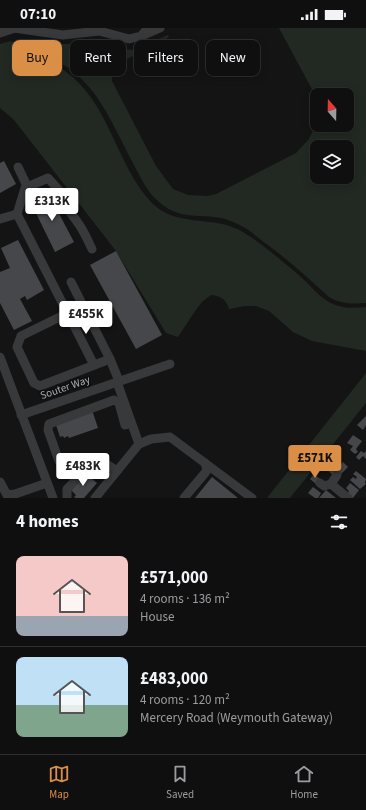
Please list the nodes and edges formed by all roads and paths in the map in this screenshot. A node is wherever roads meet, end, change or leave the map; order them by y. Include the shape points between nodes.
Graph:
1 (14, 28) edge
2 (72, 28) edge
3 (148, 28) edge
4 (160, 28) edge
5 (57, 30) edge
6 (0, 33) edge
7 (141, 36) junction
8 (18, 168) dead end
9 (27, 186) junction
10 (17, 214) junction
11 (0, 219) edge
12 (92, 249) dead end
13 (71, 282) dead end
14 (68, 314) junction
15 (0, 357) edge
16 (110, 359) junction
17 (170, 364) dead end
18 (94, 365) junction
19 (118, 381) junction
20 (21, 415) junction
21 (128, 424) junction
22 (139, 444) junction
23 (205, 463) junction
24 (81, 464) dead end
25 (117, 471) junction
26 (337, 476) dead end
27 (0, 482) edge
28 (47, 483) junction
29 (320, 483) dead end
30 (331, 484) junction
31 (4, 497) edge
32 (53, 498) edge
33 (68, 498) edge
34 (95, 498) edge
35 (184, 498) edge
36 (252, 498) edge
37 (348, 498) edge

1 - 5 street
1 - 6 street
2 - 5 street
3 - 7 street
4 - 7 street
5 - 7 street via 63,35 99,31 129,39
8 - 9 street
9 - 10 street
9 - 12 street via 46,178 51,180 64,196 73,218 78,222
10 - 11 street
10 - 14 street
13 - 16 street
14 - 18 street
14 - 18 street via 21,336 17,347 34,383 40,386
15 - 20 street
16 - 18 street
16 - 19 street
17 - 19 street, Souter Way
19 - 20 street, Souter Way
19 - 21 street
20 - 28 street
21 - 22 street
21 - 24 street via 119,403 114,400 50,423 48,428 52,443 62,466 68,468
22 - 23 street via 170,437
22 - 25 street
23 - 35 street via 207,470
23 - 36 street
25 - 33 street via 105,462 87,468 67,489
25 - 34 street
26 - 30 street
27 - 31 street
28 - 31 street
28 - 32 street
29 - 30 street via 324,486
30 - 37 street

